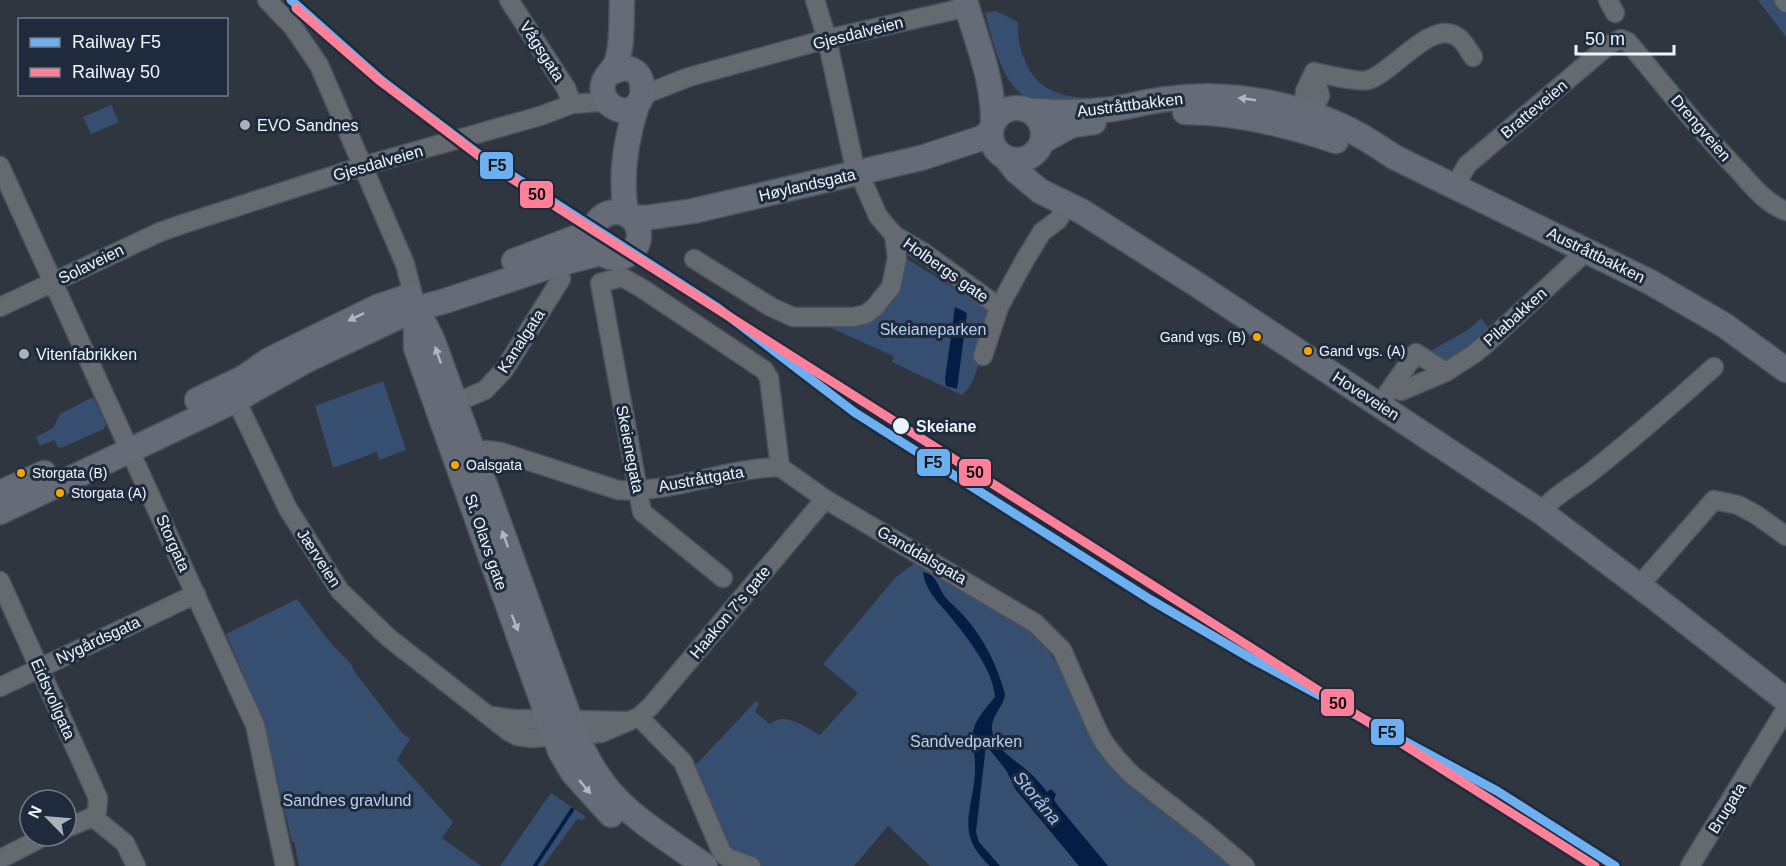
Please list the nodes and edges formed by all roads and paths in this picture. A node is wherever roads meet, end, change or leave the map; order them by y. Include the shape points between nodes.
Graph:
1 (267, 0) edge
2 (509, 0) edge
3 (622, 0) edge
4 (636, 0) edge
5 (815, 0) edge
6 (975, 0) edge
7 (960, 4) edge
8 (827, 39) junction
9 (1622, 39) joint
10 (1473, 57) dead end
11 (609, 75) junction
12 (640, 88) junction
13 (572, 104) junction
14 (609, 104) junction
15 (1024, 109) junction
16 (1306, 119) junction
17 (992, 127) junction
18 (1040, 146) junction
19 (1003, 156) junction
20 (921, 158) junction
21 (0, 166) edge
22 (363, 166) junction
23 (856, 168) junction
24 (1455, 186) junction
25 (1068, 204) junction
26 (1786, 211) edge
27 (693, 212) junction
28 (183, 224) joint
29 (612, 225) junction
30 (894, 235) junction
31 (637, 246) junction
32 (1579, 258) dead end
33 (694, 259) dead end
34 (561, 279) dead end
35 (53, 283) junction
36 (415, 303) junction
37 (0, 307) edge
38 (999, 307) junction
39 (982, 356) dead end
40 (1714, 367) dead end
41 (1786, 370) edge
42 (1446, 372) junction
43 (1401, 391) dead end
44 (227, 394) junction
45 (1379, 405) junction
46 (447, 406) junction
47 (127, 442) junction
48 (485, 450) dead end
49 (780, 467) junction
50 (637, 492) junction
51 (0, 493) edge
52 (825, 499) junction
53 (0, 512) edge
54 (1541, 513) junction
55 (1786, 536) edge
56 (723, 578) dead end
57 (0, 581) edge
58 (1639, 586) junction
59 (196, 594) junction
60 (40, 668) junction
61 (0, 687) edge
62 (1786, 700) edge
63 (1786, 709) edge
64 (635, 719) junction
65 (563, 728) junction
66 (1786, 728) edge
67 (601, 733) junction
68 (1763, 749) junction
69 (590, 762) junction
70 (93, 817) junction
71 (78, 823) edge
72 (22, 848) edge
73 (0, 859) edge
74 (136, 866) edge
75 (285, 866) edge
76 (677, 866) edge
77 (705, 866) edge
78 (751, 866) edge
79 (1245, 866) edge
80 (1690, 866) edge

1 - 22 street, St. Olavs gate via 293,27 319,65
2 - 13 street, Vågsgata via 566,88
3 - 11 main road via 620,48
4 - 12 main road via 633,49
5 - 8 street, Holbergs gate
6 - 15 main road via 998,70
7 - 8 street, Gjesdalveien
7 - 17 main road via 988,79 994,105
8 - 12 street, Gjesdalveien
8 - 23 street, Holbergs gate
9 - 24 street, Bratteveien via 1610,44 1467,165
9 - 26 street, Drengveien via 1749,183 1770,203
10 - 16 street via 1459,38 1449,34 1418,43 1378,77 1365,81 1314,72 1320,96
11 - 12 main road via 624,69 632,71
11 - 13 street, Gjesdalveien
11 - 14 main road via 603,85
12 - 14 main road via 623,110
12 - 29 main road via 628,131 624,184
13 - 14 street, Gjesdalveien
13 - 22 street, Gjesdalveien via 529,120
14 - 29 main road via 614,121
16 -> 15 main road, Austråttbakken via 1268,103 1231,97 1168,99 1070,113
15 - 17 main road via 1008,109
15 - 18 main road via 1039,119 1044,129
16 - 18 main road, Austråttbakken via 1175,111 1072,125
16 - 24 main road, Austråttbakken via 1361,136
17 - 19 main road via 993,143
17 - 20 main road, Høylandsgata via 982,138
18 - 19 main road via 1029,158
18 - 25 main road, Hoveveien via 1038,163 1047,183
19 - 20 main road, Høylandsgata
19 - 25 main road, Hoveveien via 1040,191
20 - 23 main road, Høylandsgata
21 - 35 street, Storgata
22 - 28 street, Gjesdalveien
22 - 36 street, St. Olavs gate via 405,264
23 - 27 main road, Høylandsgata
23 - 30 street, Holbergs gate via 878,216
24 - 41 main road, Austråttbakken via 1683,300
25 - 38 street via 1058,220 1042,232
25 - 45 main road, Hoveveien
27 - 29 main road, Høylandsgata
27 - 31 main road, Høylandsgata via 649,232
28 - 35 street, Solaveien
29 - 31 main road via 639,230
29 - 31 main road, Høylandsgata via 609,257 622,257
29 - 36 main road
30 - 33 street via 897,258 891,287 875,307 854,317 794,317
30 - 38 street, Holbergs gate
32 - 42 street, Pilabakken via 1486,344
34 - 46 street, Kanalgata via 504,370 485,390
35 - 37 street, Solaveien
35 - 47 street, Storgata
36 - 44 main road via 377,307 269,360
36 - 46 main road, St. Olavs gate via 416,348
38 - 39 street
40 - 54 street
42 - 43 street, Pilabakken
42 - 45 street via 1416,353
44 - 47 main road
44 - 65 street, Jærveien via 288,509 340,591 390,638 490,716
45 - 54 main road, Hoveveien
46 - 65 main road, St. Olavs gate
47 - 51 main road
47 - 53 main road
47 - 59 street, Storgata
48 - 50 street, Austråttgata via 618,490
49 - 50 street, Austråttgata
49 - 50 street, Skeienegata via 770,378 764,370 622,277 600,283
49 - 52 street, Ganddalsgata
50 - 56 street, Skeienegata via 642,512
52 - 64 street, Haakon 7's gate via 651,706
52 - 79 street, Ganddalsgata via 1035,623 1062,650 1096,727 1116,758
54 - 58 main road, Hoveveien
55 - 58 street via 1755,514 1714,500
57 - 60 street, Eidsvollgata
58 - 62 main road, Hoveveien
59 - 60 street, Nygårdsgata
59 - 75 street, Storgata via 255,725
60 - 61 street, Nygårdsgata
60 - 70 street, Eidsvollgata via 98,798
63 - 68 street, Brugata
64 - 65 street
64 - 67 street, Haakon 7's gate
64 - 78 street via 683,762 722,853
65 - 67 street, Haakon 7's gate
65 - 69 main road
65 -> 76 main road via 564,759 573,773 622,826
66 - 68 street, Brugata
67 - 69 street
68 - 80 street, Brugata
69 - 77 main road via 607,788 632,813
70 - 71 street
70 - 74 street via 125,843
72 - 73 street

